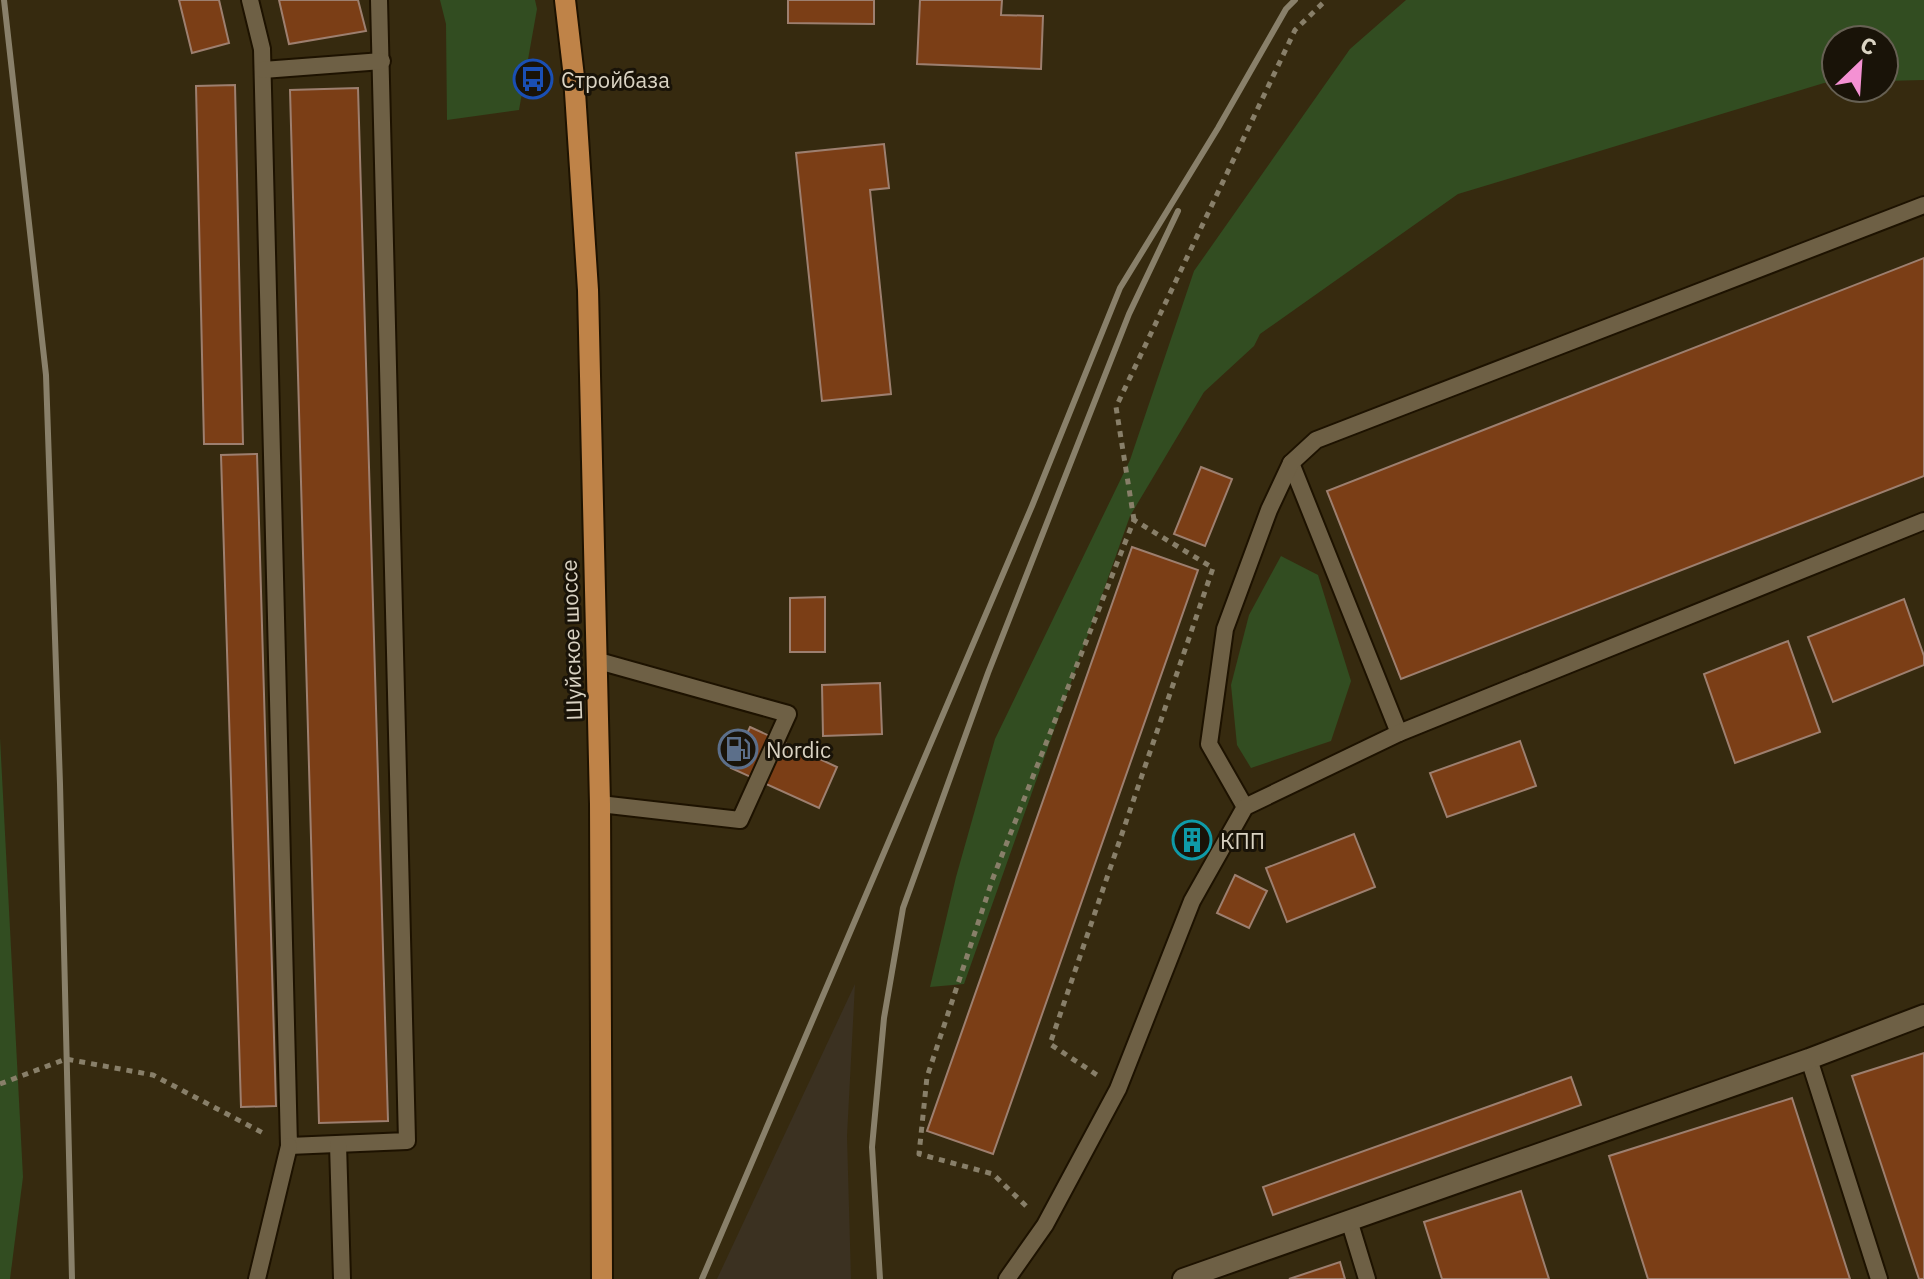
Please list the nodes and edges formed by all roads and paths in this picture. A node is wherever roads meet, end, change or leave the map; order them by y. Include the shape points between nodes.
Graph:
1 (250, 0) edge
2 (379, 0) edge
3 (565, 0) edge
4 (1326, 0) edge
5 (382, 61) junction
6 (263, 70) junction
7 (1924, 205) edge
8 (1291, 463) junction
9 (1134, 520) junction
10 (1924, 521) edge
11 (595, 660) junction
12 (1399, 733) junction
13 (600, 804) junction
14 (1245, 807) junction
15 (1924, 1015) edge
16 (1809, 1059) junction
17 (0, 1084) edge
18 (1118, 1089) junction
19 (338, 1144) junction
20 (289, 1146) junction
21 (1349, 1220) junction
22 (1045, 1225) junction
23 (257, 1279) edge
24 (342, 1279) edge
25 (602, 1279) edge
26 (1007, 1279) edge
27 (1183, 1279) edge
28 (1367, 1279) edge
29 (1879, 1279) edge

1 - 6 lane
2 - 5 lane
3 - 11 main road, Шуйское шоссе via 588,290
4 - 9 path via 1295,30 1116,407
5 - 6 lane
5 - 19 lane via 407,1141
6 - 20 lane
7 - 8 lane via 1316,440
8 - 12 lane
8 - 14 lane via 1225,629 1209,744
9 - 18 path via 1213,568 1050,1044
9 - 22 path via 993,878 927,1077 919,1154 993,1174
10 - 12 lane
11 - 13 main road, Шуйское шоссе
11 - 13 lane via 788,714 740,820
12 - 14 lane
13 - 25 main road, Шуйское шоссе
14 - 18 lane via 1192,901
15 - 16 street
16 - 21 street
16 - 29 lane
17 - 20 path via 66,1059 153,1075
18 - 22 lane
19 - 20 lane
19 - 24 lane
20 - 23 lane
21 - 27 street
21 - 28 lane
22 - 26 lane

